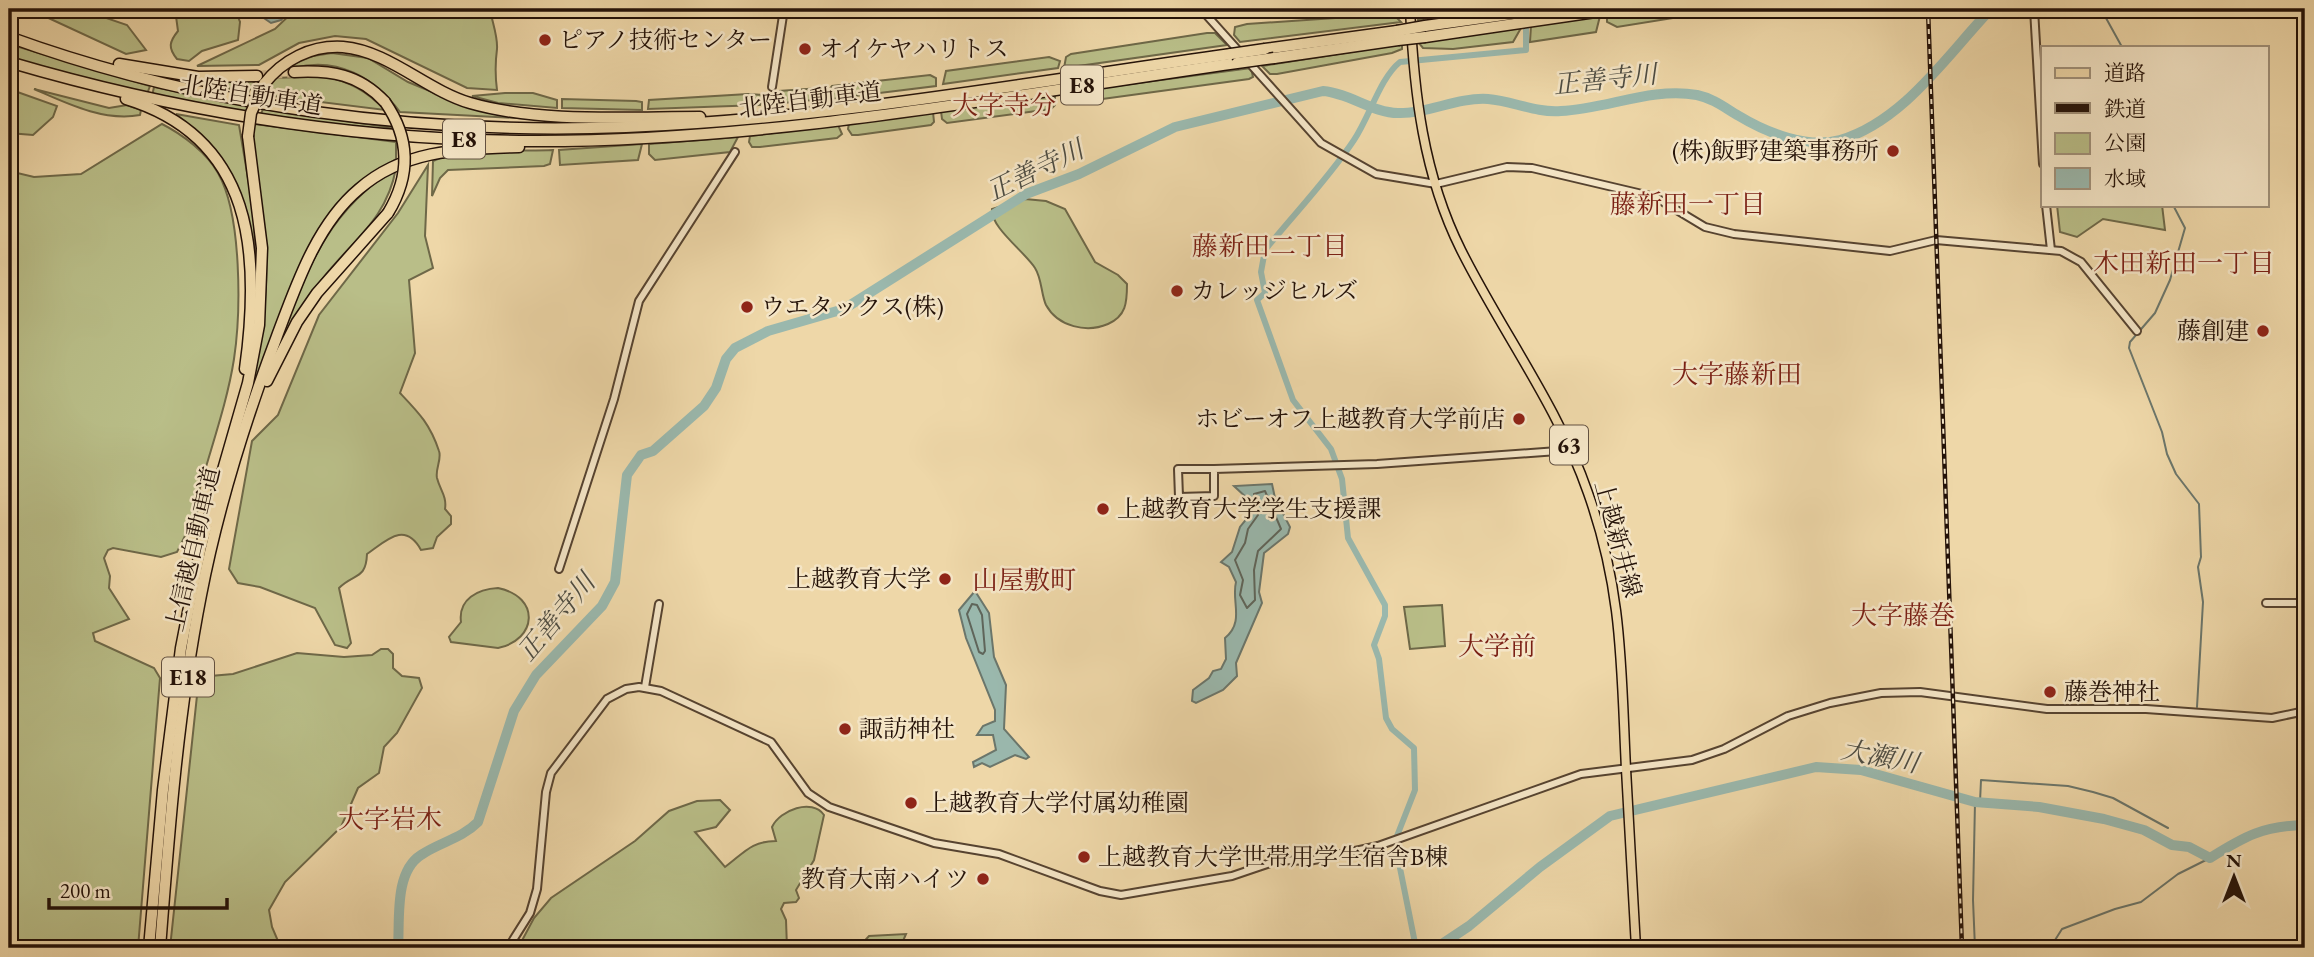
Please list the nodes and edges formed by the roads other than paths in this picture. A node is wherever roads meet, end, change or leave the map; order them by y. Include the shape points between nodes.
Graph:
1 (784, 9) edge
2 (1201, 9) edge
3 (1410, 9) edge
4 (1547, 9) edge
5 (1616, 9) edge
6 (2034, 9) edge
7 (1425, 32) junction
8 (1397, 35) junction
9 (13, 38) edge
10 (1234, 58) junction
11 (9, 64) edge
12 (294, 72) tunnel mouth
13 (260, 80) junction
14 (772, 87) dead end
15 (825, 110) junction
16 (2041, 130) edge
17 (634, 138) junction
18 (735, 152) dead end
19 (1436, 184) junction
20 (2046, 206) edge
21 (2051, 250) junction
22 (2137, 331) dead end
23 (250, 412) junction
24 (234, 428) junction
25 (1572, 450) junction
26 (1214, 469) junction
27 (559, 569) dead end
28 (2266, 603) dead end
29 (2305, 603) edge
30 (659, 604) dead end
31 (645, 687) junction
32 (2305, 711) edge
33 (1626, 769) junction
34 (149, 948) edge
35 (160, 948) edge
36 (508, 948) edge
37 (1636, 948) edge

1 - 14 street
2 - 19 street via 1321,144 1376,174
3 - 19 main road, 上越新井線 / 63 via 1416,95 1427,162
4 - 7 highway, 北陸自動車道 / E8
5 - 7 highway, 北陸自動車道 / E8
6 - 16 street
7 - 8 highway, 北陸自動車道 / E8, bridge
8 - 10 highway, 北陸自動車道 / E8, bridge via 1265,49
8 - 10 highway, 北陸自動車道 / E8, bridge via 1274,58
9 - 13 highway via 171,74
9 - 15 highway, 北陸自動車道 / E8 via 119,71 217,94 440,124 627,127
10 - 15 highway, 北陸自動車道 / E8
10 - 17 highway, 北陸自動車道 / E8 via 826,120
11 - 17 highway, 北陸自動車道 / E8 via 166,103 303,126 477,140
11 - 24 highway via 151,108 196,135 219,161 240,210 250,272 248,348
12 - 23 highway, bridge via 328,72 364,83 385,102 399,126 406,159 402,186 388,213 317,293
13 - 15 highway via 301,54 341,47 379,57 449,96 513,111 661,117
13 - 24 highway, bridge via 248,136 261,230 262,299 256,351
17 - 23 highway via 438,152 398,164 370,180 338,211 311,256
18 - 27 street via 639,301 614,399
19 - 21 street via 1507,167 1532,168 1655,197 1706,227 1734,234 1890,251 1936,240
19 - 25 main road, 上越新井線 / 63 via 1461,249
20 - 21 street
21 - 22 street via 2069,253 2081,262
23 - 35 highway, 上信越自動車道 / E18 via 219,513 191,650
24 - 34 highway, 上信越自動車道 / E18 via 201,546 181,649
25 - 26 street via 1377,464
25 - 33 main road, 上越新井線 / 63 via 1615,587
26 - 26 street via 1214,496 1179,497 1178,469
28 - 29 street
30 - 31 street
31 - 33 street via 771,742 808,793 829,807 934,843 999,854 1121,895 1232,876 1279,860 1309,861 1378,846 1581,774
31 - 36 street via 626,689 607,699 551,773 537,888 530,913
32 - 33 street via 2272,718 2146,709 2047,709 1899,691 1806,709 1707,756
33 - 37 main road, 上越新井線 / 63

